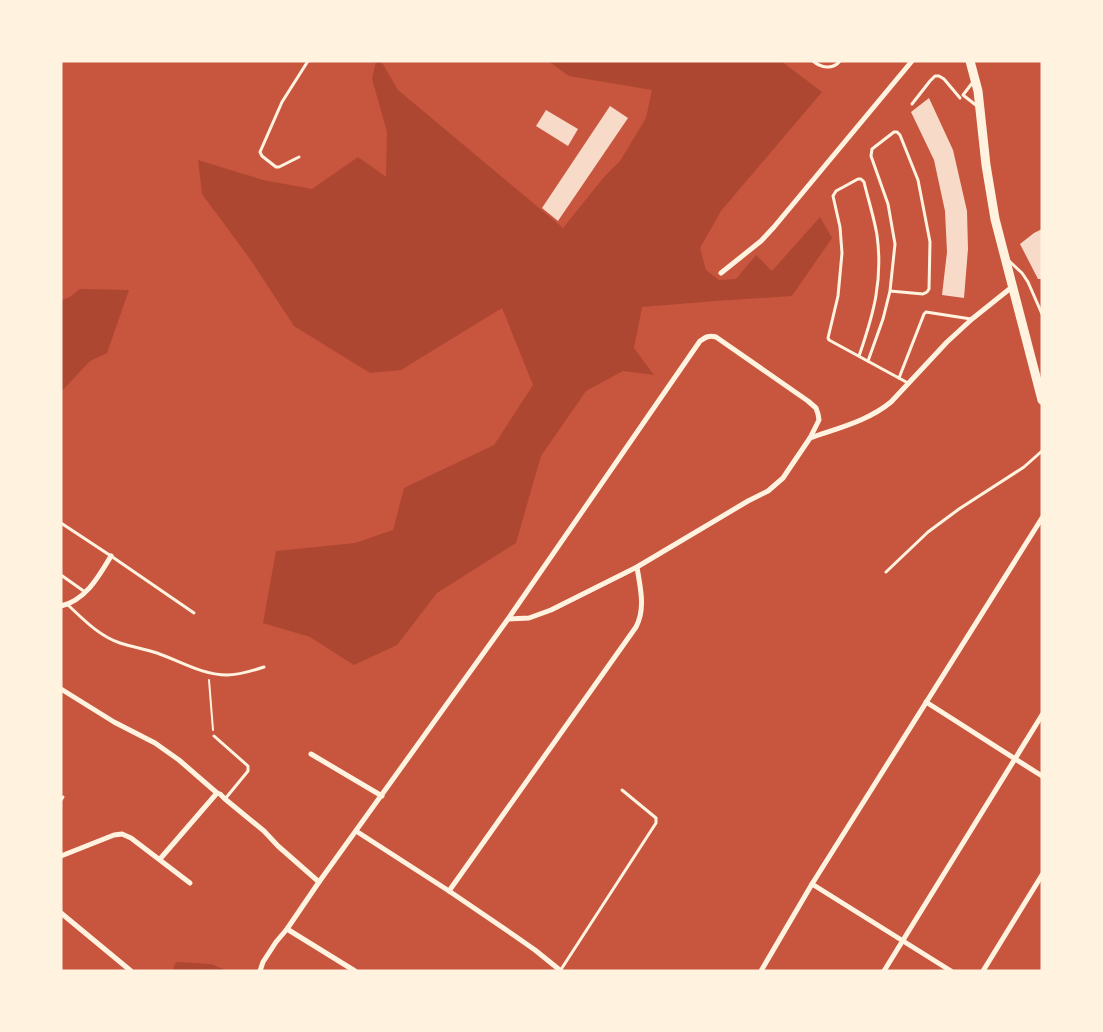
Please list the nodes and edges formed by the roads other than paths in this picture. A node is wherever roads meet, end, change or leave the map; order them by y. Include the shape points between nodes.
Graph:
1 (308, 61) edge
2 (813, 61) edge
3 (840, 61) edge
4 (912, 61) edge
5 (970, 61) edge
6 (975, 79) junction
7 (960, 98) dead end
8 (912, 104) dead end
9 (980, 108) junction
10 (299, 157) dead end
11 (1006, 258) junction
12 (721, 272) dead end
13 (1012, 287) junction
14 (890, 291) junction
15 (1042, 314) edge
16 (972, 319) junction
17 (858, 356) junction
18 (868, 361) junction
19 (899, 378) junction
20 (908, 382) junction
21 (1042, 400) edge
22 (810, 438) junction
23 (1042, 451) edge
24 (1042, 518) edge
25 (61, 523) edge
26 (112, 556) junction
27 (637, 567) junction
28 (886, 572) dead end
29 (61, 575) edge
30 (86, 593) junction
31 (68, 604) junction
32 (61, 606) edge
33 (194, 613) dead end
34 (508, 619) junction
35 (264, 667) dead end
36 (61, 689) edge
37 (926, 702) junction
38 (1042, 715) edge
39 (214, 736) road end
40 (310, 754) dead end
41 (1015, 758) junction
42 (1042, 776) edge
43 (622, 790) dead end
44 (217, 793) junction
45 (382, 796) junction
46 (225, 799) junction
47 (356, 831) junction
48 (61, 856) edge
49 (160, 859) junction
50 (1042, 875) edge
51 (319, 882) junction
52 (190, 883) dead end
53 (812, 884) junction
54 (449, 891) junction
55 (61, 913) edge
56 (287, 928) junction
57 (902, 941) junction
58 (130, 971) edge
59 (260, 971) edge
60 (355, 971) edge
61 (560, 971) edge
62 (761, 971) edge
63 (884, 971) edge
64 (951, 971) edge
65 (983, 971) edge

1 - 10 lane via 282,102 260,152 276,167
2 - 3 lane via 828,68
4 - 12 street via 774,227
5 - 6 main road
6 - 9 main road
6 - 9 lane via 964,95
7 - 8 lane via 944,79 935,76
9 - 11 main road via 995,219
11 - 13 main road
11 - 15 lane via 1028,282
13 - 16 street
13 - 21 main road
14 - 14 lane via 895,244 888,204 870,152 897,132 918,180 930,242 929,288 923,294
14 - 18 lane
16 - 19 lane via 926,312
16 - 20 street
17 - 17 lane via 830,340 828,335 838,296 842,253 833,196 836,191 861,179 876,233 879,266 876,299
17 - 18 lane
18 - 19 lane
19 - 20 lane
20 - 22 street via 891,402 874,414
22 - 27 street via 783,478 768,491
22 - 34 street via 818,420 816,408 716,337 705,337
23 - 28 lane via 1024,467 928,532
24 - 37 street
25 - 26 lane
26 - 30 street
26 - 33 lane
27 - 34 street via 545,612 529,618
27 - 54 street via 642,603 636,627
29 - 30 lane
30 - 31 street
31 - 32 street
31 - 35 lane via 95,629 114,641 208,673 242,674
34 - 45 street
36 - 44 street via 155,743
37 - 41 street
37 - 53 street
38 - 41 street
39 - 46 lane via 249,768
40 - 45 street
41 - 42 street
41 - 57 street
43 - 61 lane via 656,818 656,823
44 - 46 street
44 - 49 street
45 - 47 street
46 - 51 street
47 - 51 street
47 - 54 street
48 - 49 street via 122,834
49 - 52 street
50 - 65 street
51 - 56 street
53 - 57 street
53 - 62 street
54 - 61 street
55 - 58 street
56 - 59 street
56 - 60 street
57 - 63 street
57 - 64 street

